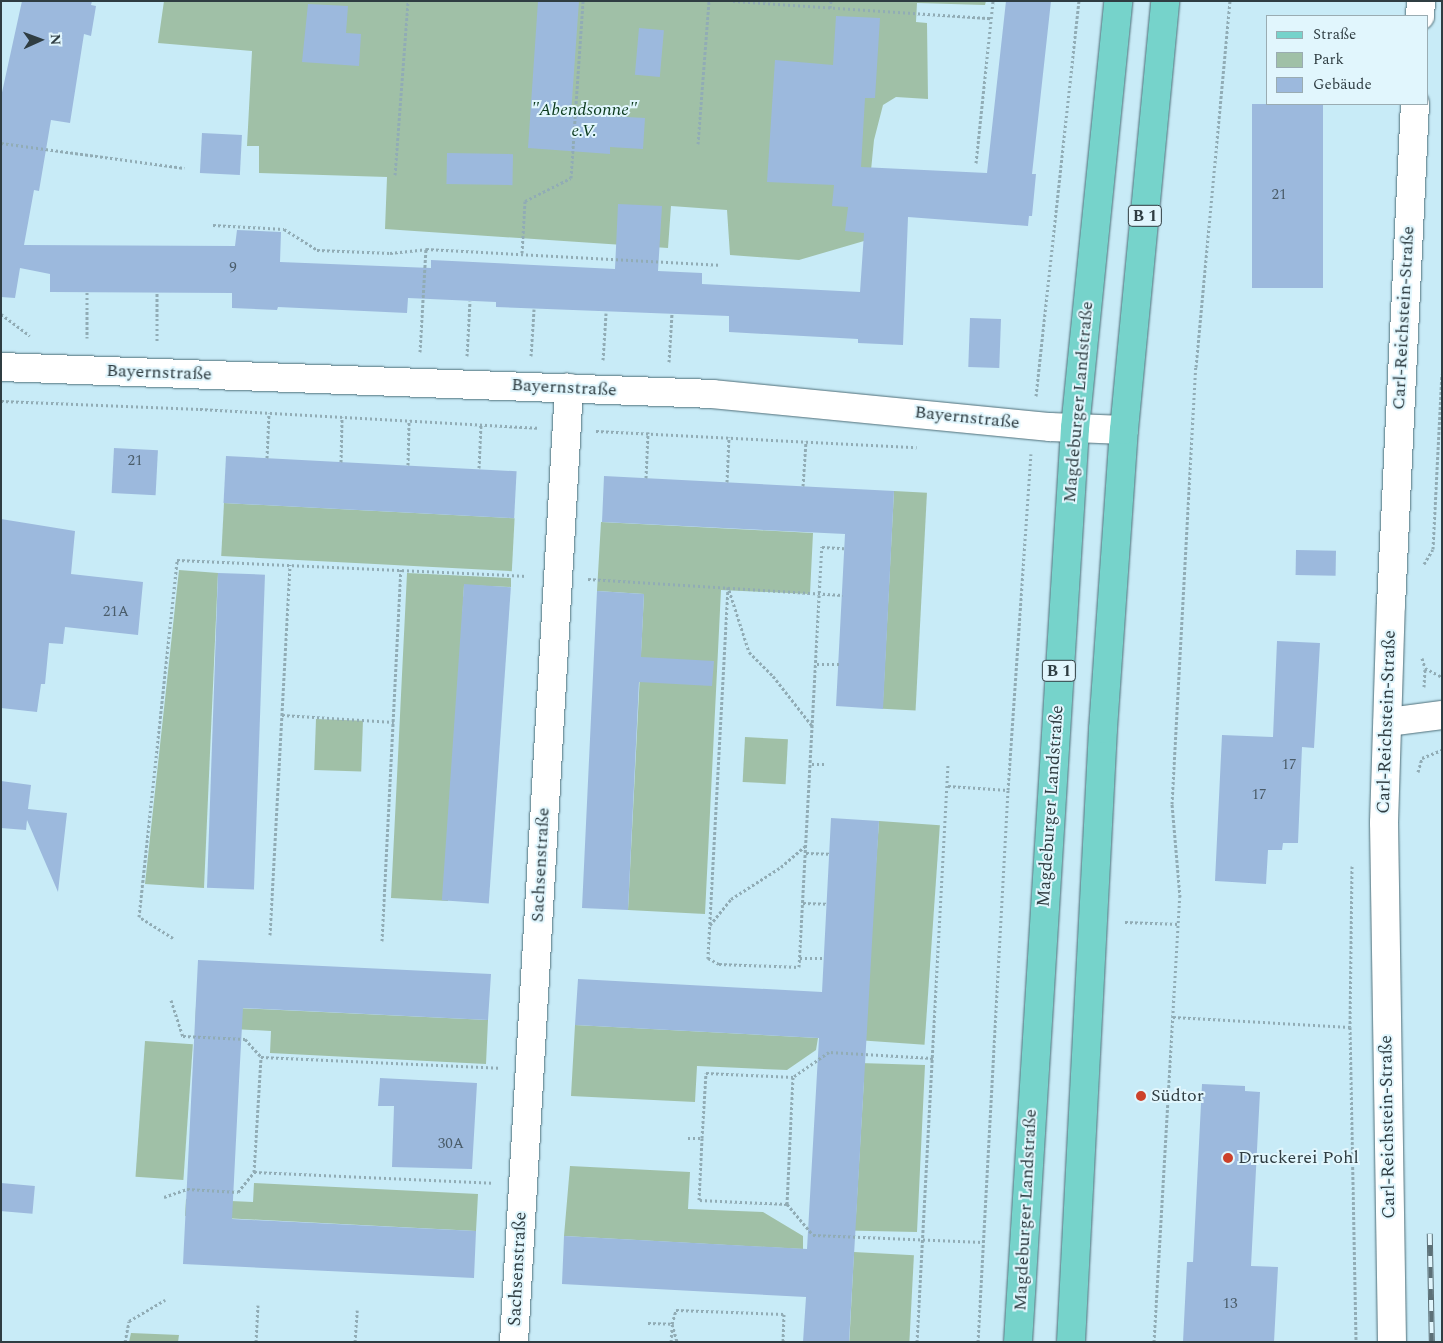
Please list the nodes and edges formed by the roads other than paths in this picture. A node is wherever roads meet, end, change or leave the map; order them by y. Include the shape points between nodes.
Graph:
1 (1118, 1) edge
2 (1165, 1) edge
3 (1421, 1) edge
4 (1420, 15) edge
5 (1415, 105) edge
6 (1, 367) edge
7 (569, 388) junction
8 (1075, 428) junction
9 (1124, 430) junction
10 (1442, 715) edge
11 (1388, 722) junction
12 (514, 1342) edge
13 (1018, 1342) edge
14 (1071, 1342) edge
15 (1392, 1342) edge

1 - 8 main road, Magdeburger Landstraße / B 1
2 - 9 main road, B 1
3 - 4 street
5 - 11 street, Carl-Reichstein-Straße
6 - 7 street, Bayernstraße
7 - 8 street, Bayernstraße via 667,392
7 - 12 street, Sachsenstraße
8 - 9 street, Bayernstraße
8 - 13 main road, Magdeburger Landstraße / B 1
9 - 14 main road, B 1 via 1102,730
10 - 11 street
11 - 15 street, Carl-Reichstein-Straße via 1384,941

